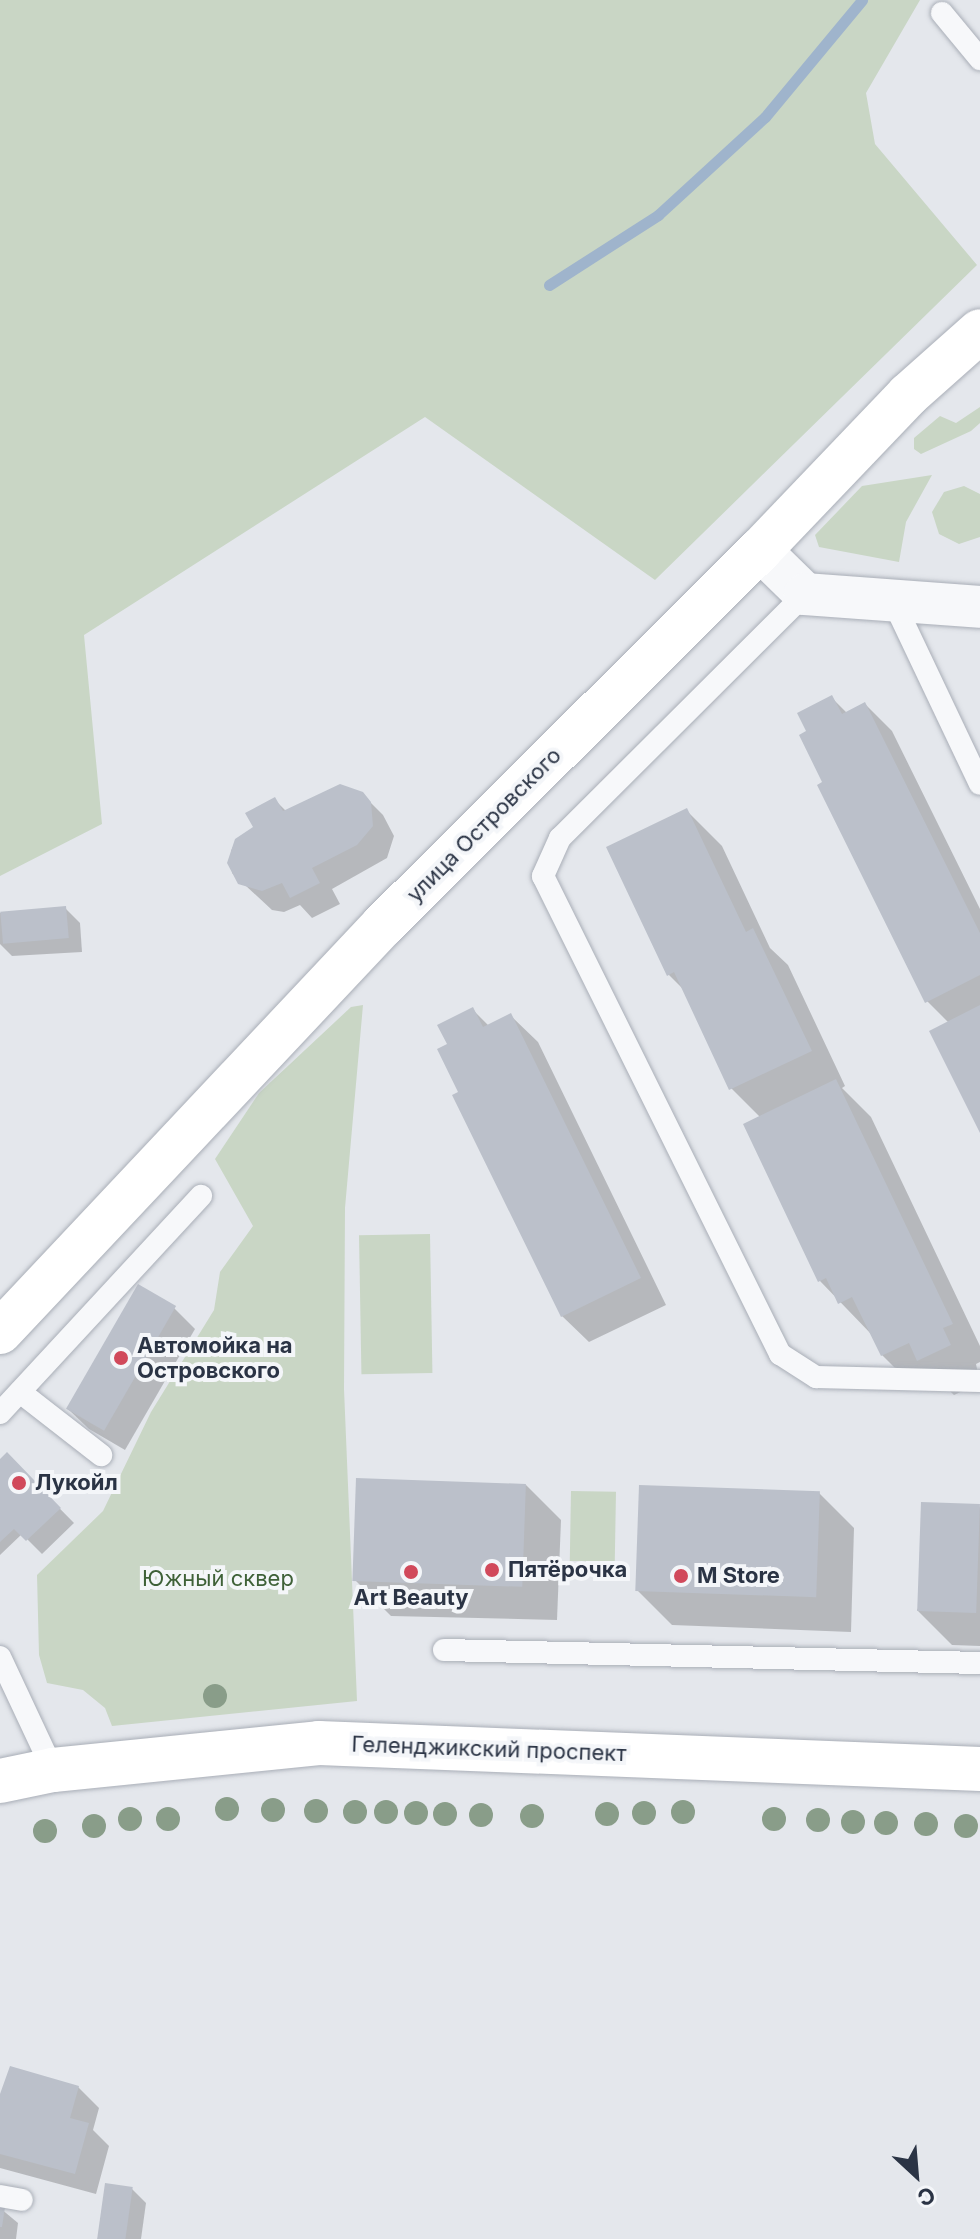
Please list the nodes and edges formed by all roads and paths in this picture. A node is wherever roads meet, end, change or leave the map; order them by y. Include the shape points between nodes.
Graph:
1 (942, 13) dead end
2 (980, 59) edge
3 (980, 331) edge
4 (760, 550) junction
5 (805, 594) junction
6 (894, 603) junction
7 (980, 607) edge
8 (980, 784) edge
9 (201, 1196) dead end
10 (0, 1332) edge
11 (980, 1381) edge
12 (20, 1392) junction
13 (0, 1413) edge
14 (101, 1455) dead end
15 (444, 1650) dead end
16 (0, 1657) edge
17 (980, 1663) edge
18 (980, 1769) edge
19 (53, 1770) junction
20 (0, 1781) edge

1 - 2 lane
3 - 4 street, улица Островского via 908,395
4 - 5 street
4 - 10 street, улица Островского via 383,925
5 - 6 street
5 - 11 lane via 560,838 543,876 780,1354 816,1377
6 - 7 street
6 - 8 lane
9 - 12 lane
12 - 13 lane
12 - 14 lane
15 - 17 lane
16 - 19 lane
18 - 19 street, Геленджикский проспект via 319,1743
19 - 20 street, Геленджикский проспект

